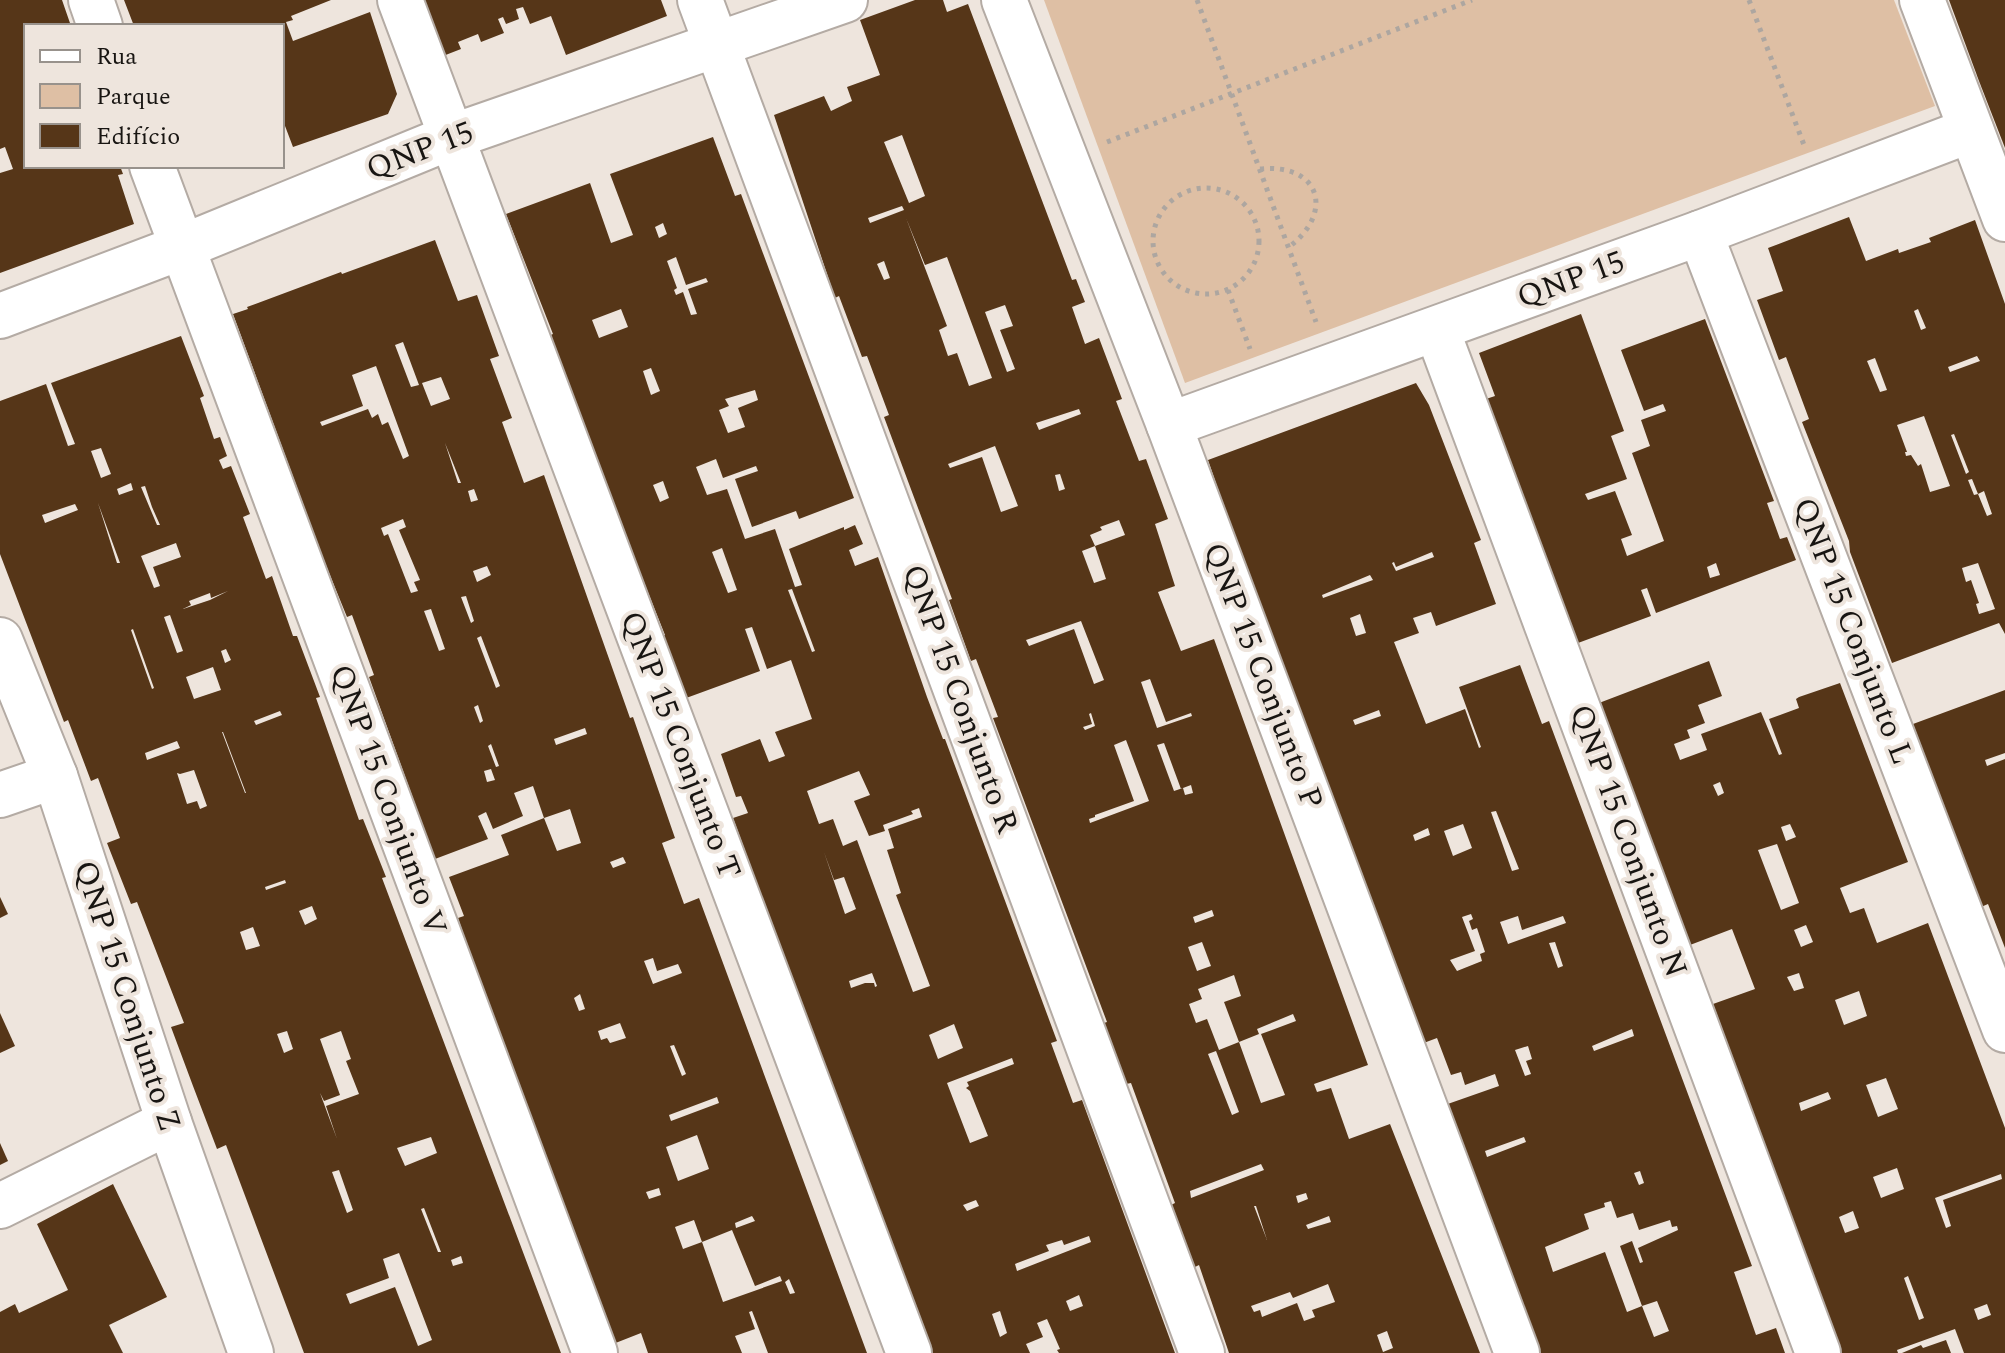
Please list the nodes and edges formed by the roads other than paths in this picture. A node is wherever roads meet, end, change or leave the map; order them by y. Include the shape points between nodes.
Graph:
1 (91, 0) edge
2 (400, 0) edge
3 (700, 0) edge
4 (845, 0) edge
5 (1004, 0) edge
6 (1922, 0) edge
7 (99, 24) edge
8 (717, 46) junction
9 (1971, 130) junction
10 (451, 137) junction
11 (153, 168) edge
12 (2005, 219) edge
13 (1700, 233) junction
14 (182, 247) junction
15 (0, 316) edge
16 (1437, 330) junction
17 (1169, 425) junction
18 (0, 640) edge
19 (55, 776) junction
20 (0, 795) edge
21 (2005, 1030) edge
22 (169, 1122) junction
23 (0, 1206) edge
24 (251, 1353) edge
25 (595, 1353) edge
26 (909, 1353) edge
27 (1202, 1353) edge
28 (1517, 1353) edge
29 (1818, 1353) edge

1 - 7 street
2 - 10 street, QNP 15 Conjunto T
3 - 8 street, QNP 15 Conjunto R
4 - 8 street, QNP 15
5 - 17 street, QNP 15 Conjunto P
6 - 9 street
8 - 10 street, QNP 15
8 - 27 street, QNP 15 Conjunto R
9 - 12 street
9 - 13 street, QNP 15
10 - 14 street, QNP 15
10 - 26 street, QNP 15 Conjunto T
11 - 14 street, QNP 15 Conjunto V
13 - 16 street, QNP 15
13 - 21 street, QNP 15 Conjunto L
14 - 15 street, QNP 15
14 - 25 street, QNP 15 Conjunto V
16 - 17 street, QNP 15
16 - 29 street, QNP 15 Conjunto N
17 - 28 street, QNP 15 Conjunto P
18 - 19 street, QNP 15 Conjunto Z
19 - 20 street
19 - 22 street, QNP 15 Conjunto Z
22 - 23 street
22 - 24 street, QNP 15 Conjunto Z

